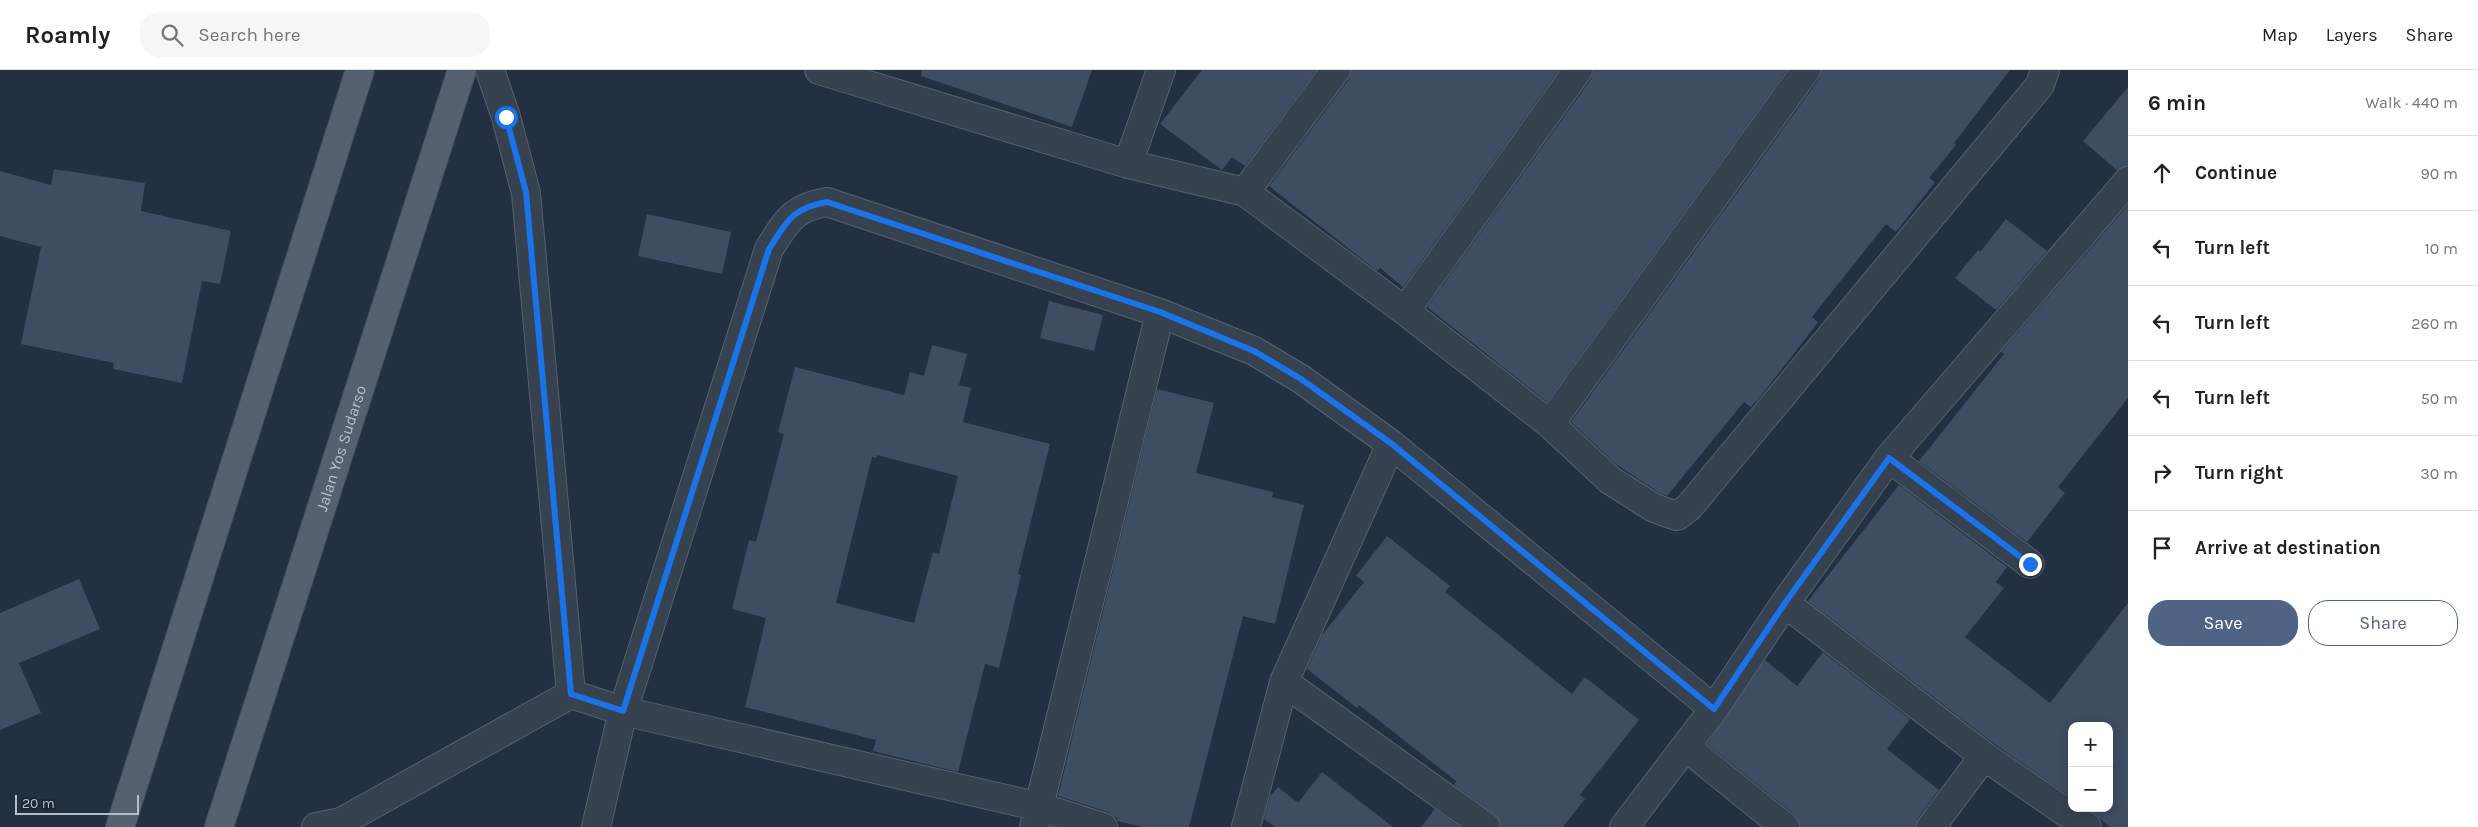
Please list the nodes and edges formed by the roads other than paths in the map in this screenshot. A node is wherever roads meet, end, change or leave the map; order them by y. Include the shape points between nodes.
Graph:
1 (360, 70) edge
2 (462, 70) edge
3 (490, 70) edge
4 (819, 70) edge
5 (1161, 70) edge
6 (1336, 70) edge
7 (1578, 70) edge
8 (1806, 70) edge
9 (2045, 70) edge
10 (1128, 164) junction
11 (2128, 181) edge
12 (1245, 192) junction
13 (1404, 311) junction
14 (1160, 312) junction
15 (1550, 424) junction
16 (1392, 444) junction
17 (1889, 458) junction
18 (2030, 564) dead end
19 (1785, 603) junction
20 (1284, 682) junction
21 (571, 694) junction
22 (1714, 709) junction
23 (623, 711) junction
24 (1686, 746) junction
25 (1984, 756) junction
26 (1037, 817) edge
27 (120, 827) edge
28 (219, 827) edge
29 (316, 827) edge
30 (596, 827) edge
31 (1103, 827) edge
32 (1246, 827) edge
33 (1486, 827) edge
34 (1624, 827) edge
35 (1785, 827) edge
36 (1931, 827) edge
37 (2087, 827) edge

1 - 27 main road
2 - 28 main road, Jalan Yos Sudarso
3 - 21 street via 526,192
4 - 10 street
5 - 10 street
6 - 12 street
7 - 13 street
8 - 15 street
9 - 15 street via 2034,92 1689,507 1677,516 1654,508 1610,480
10 - 12 street
11 - 17 street
12 - 13 street
13 - 15 street
14 - 16 street via 1254,351 1301,379
14 - 23 street via 827,202 805,206 786,222 769,249
14 - 26 street
16 - 20 street
16 - 22 street
17 - 18 street
17 - 19 street
19 - 22 street
19 - 25 street
20 - 32 street
20 - 33 street
21 - 23 street
21 - 29 street via 341,822
22 - 24 street
23 - 26 street
23 - 30 street
24 - 34 street
24 - 35 street
25 - 36 street
25 - 37 street
26 - 31 street

